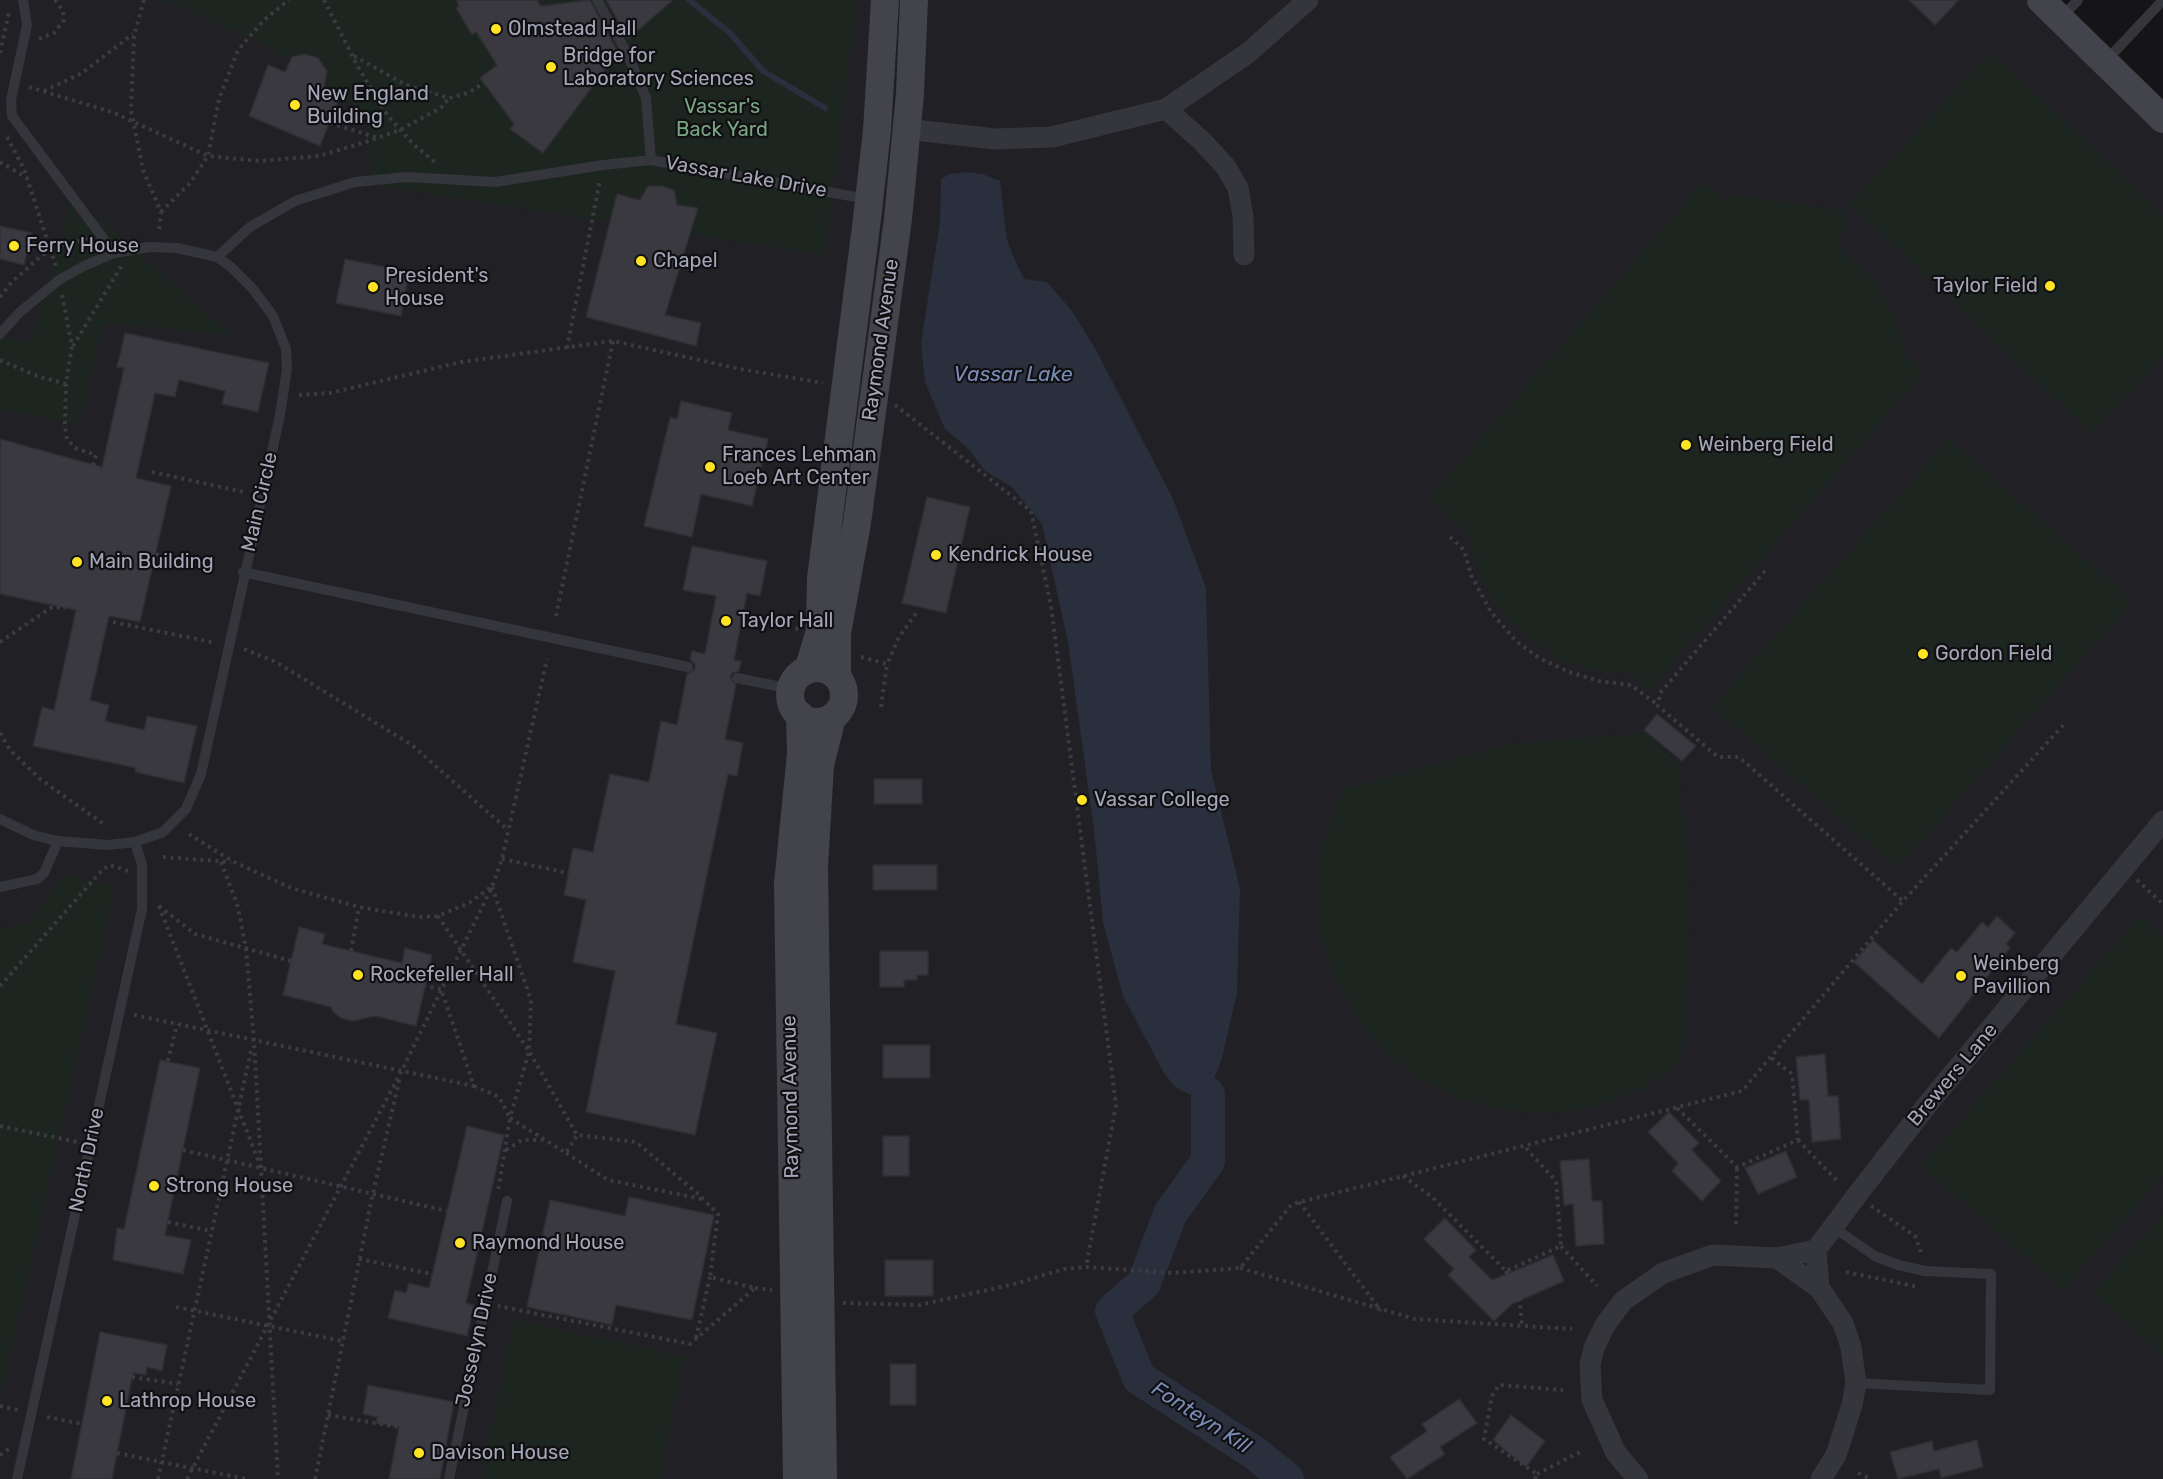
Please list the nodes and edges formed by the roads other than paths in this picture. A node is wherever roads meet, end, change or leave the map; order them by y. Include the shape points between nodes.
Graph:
1 (23, 0) edge
2 (597, 0) edge
3 (885, 0) edge
4 (914, 0) edge
5 (1308, 0) edge
6 (2163, 0) edge
7 (2060, 6) edge
8 (2104, 62) junction
9 (1166, 109) junction
10 (2163, 119) edge
11 (906, 129) junction
12 (651, 160) junction
13 (869, 200) junction
14 (114, 253) junction
15 (1244, 255) dead end
16 (217, 257) junction
17 (0, 334) edge
18 (852, 448) junction
19 (243, 573) junction
20 (844, 666) junction
21 (688, 667) dead end
22 (737, 678) dead end
23 (799, 691) junction
24 (832, 717) junction
25 (0, 819) edge
26 (2163, 821) edge
27 (58, 841) junction
28 (135, 842) junction
29 (0, 887) edge
30 (507, 1201) dead end
31 (1833, 1227) junction
32 (1816, 1250) junction
33 (1777, 1258) junction
34 (1819, 1288) junction
35 (1856, 1383) junction
36 (17, 1479) edge
37 (449, 1479) edge
38 (797, 1479) edge
39 (823, 1479) edge
40 (1638, 1479) edge
41 (1821, 1479) edge

1 - 14 lane via 27,25 11,100 12,116
2 - 12 lane, Vassar Lake Drive via 628,55 646,98
3 - 13 main road, Raymond Avenue
4 - 11 main road, Raymond Avenue
5 - 9 street via 1248,53
6 - 8 lane
7 - 8 main road
8 - 10 main road
9 - 11 street via 1052,136 995,139
9 - 15 street via 1226,167 1238,188
11 - 18 main road, Raymond Avenue via 898,219
12 - 13 lane, Vassar Lake Drive
12 - 16 lane via 495,182 407,177 355,182 295,201 250,227
13 - 18 main road, Raymond Avenue via 849,359
14 - 16 lane, Main Circle via 177,248
14 - 17 lane, Main Circle via 59,280
16 - 19 lane, Main Circle via 253,289 273,316 286,349 280,415
18 - 20 main road, Raymond Avenue via 857,523 837,633
18 - 23 main road, Raymond Avenue via 821,578 820,631
19 - 21 lane
19 - 28 lane, Main Circle via 194,794 177,821 163,832
20 - 23 main road via 824,669
20 - 24 main road, Raymond Avenue via 843,702
22 - 23 lane
23 - 24 main road via 819,722
23 - 38 main road, Raymond Avenue via 801,754 788,884
24 - 39 main road, Raymond Avenue via 820,765 814,867
25 - 27 lane, Main Circle via 33,835
26 - 31 street, Brewers Lane via 1927,1105
27 - 28 lane, Main Circle via 108,845
27 - 29 lane via 44,873 37,879
28 - 36 lane, North Drive via 142,865 142,909
30 - 37 lane, Josselyn Drive
31 - 32 street, Brewers Lane
31 - 35 lane via 1884,1261 1925,1270 1991,1274 1990,1390
32 - 33 street
32 - 34 street
33 - 34 street
33 - 40 street via 1713,1255 1687,1263 1643,1286 1623,1301 1605,1324 1590,1365 1592,1400 1616,1453
34 - 35 street via 1842,1323 1851,1347
35 - 41 street via 1845,1431

